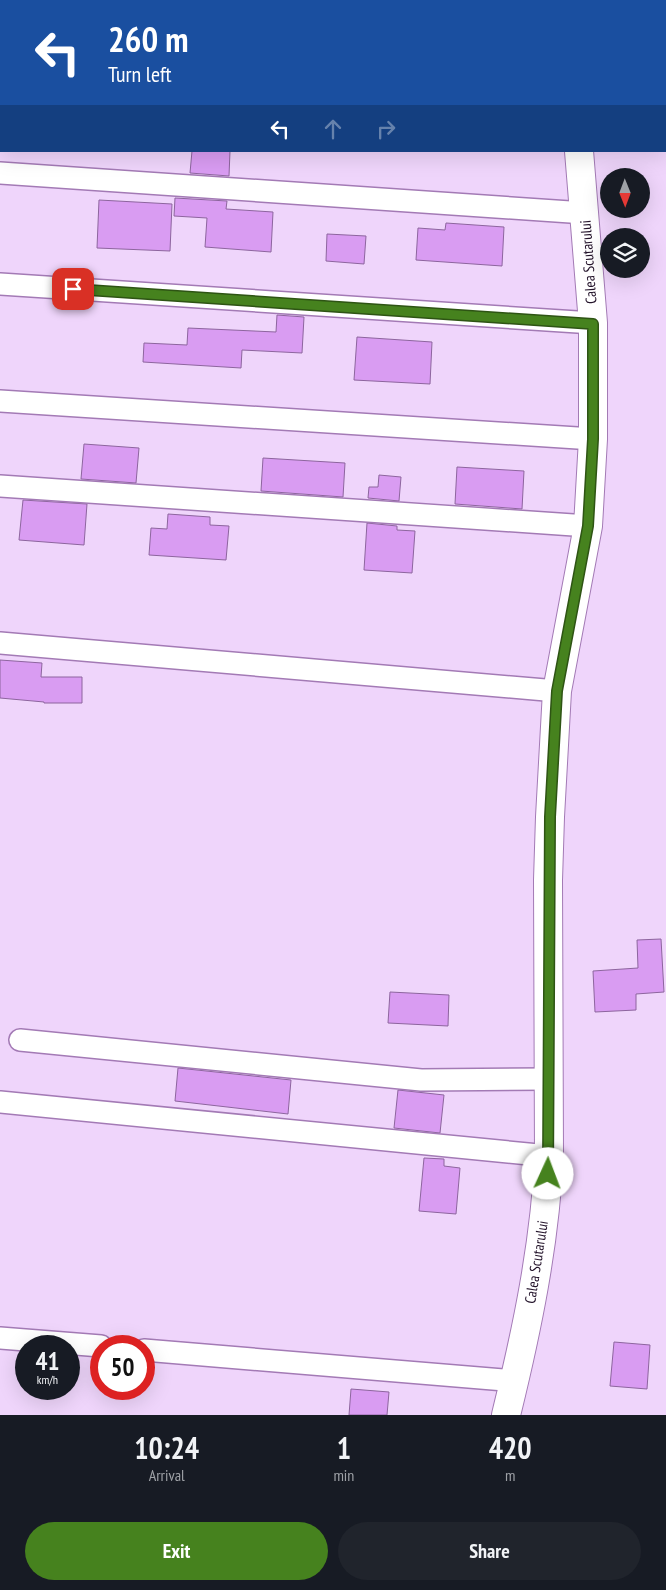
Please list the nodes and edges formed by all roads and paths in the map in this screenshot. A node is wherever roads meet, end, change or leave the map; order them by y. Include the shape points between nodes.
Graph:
1 (579, 152) edge
2 (0, 173) edge
3 (585, 213) junction
4 (0, 284) edge
5 (593, 324) junction
6 (0, 401) edge
7 (593, 439) junction
8 (0, 486) edge
9 (588, 526) junction
10 (0, 643) edge
11 (557, 691) junction
12 (20, 1040) dead end
13 (548, 1079) junction
14 (0, 1102) edge
15 (549, 1156) junction
16 (0, 1338) edge
17 (90, 1345) edge
18 (155, 1351) edge
19 (514, 1381) junction
20 (506, 1415) edge

1 - 3 main road, Calea Scutarului
2 - 3 street
3 - 5 main road, Calea Scutarului
4 - 5 street
5 - 7 main road, Calea Scutarului
6 - 7 street
7 - 9 main road, Calea Scutarului
8 - 9 street
9 - 11 main road, Calea Scutarului
10 - 11 street
11 - 13 main road, Calea Scutarului via 548,871
12 - 13 street via 421,1080
13 - 15 main road, Calea Scutarului
14 - 15 street
15 - 19 main road, Calea Scutarului via 538,1266
16 - 17 street
18 - 19 street
19 - 20 main road, Calea Scutarului

